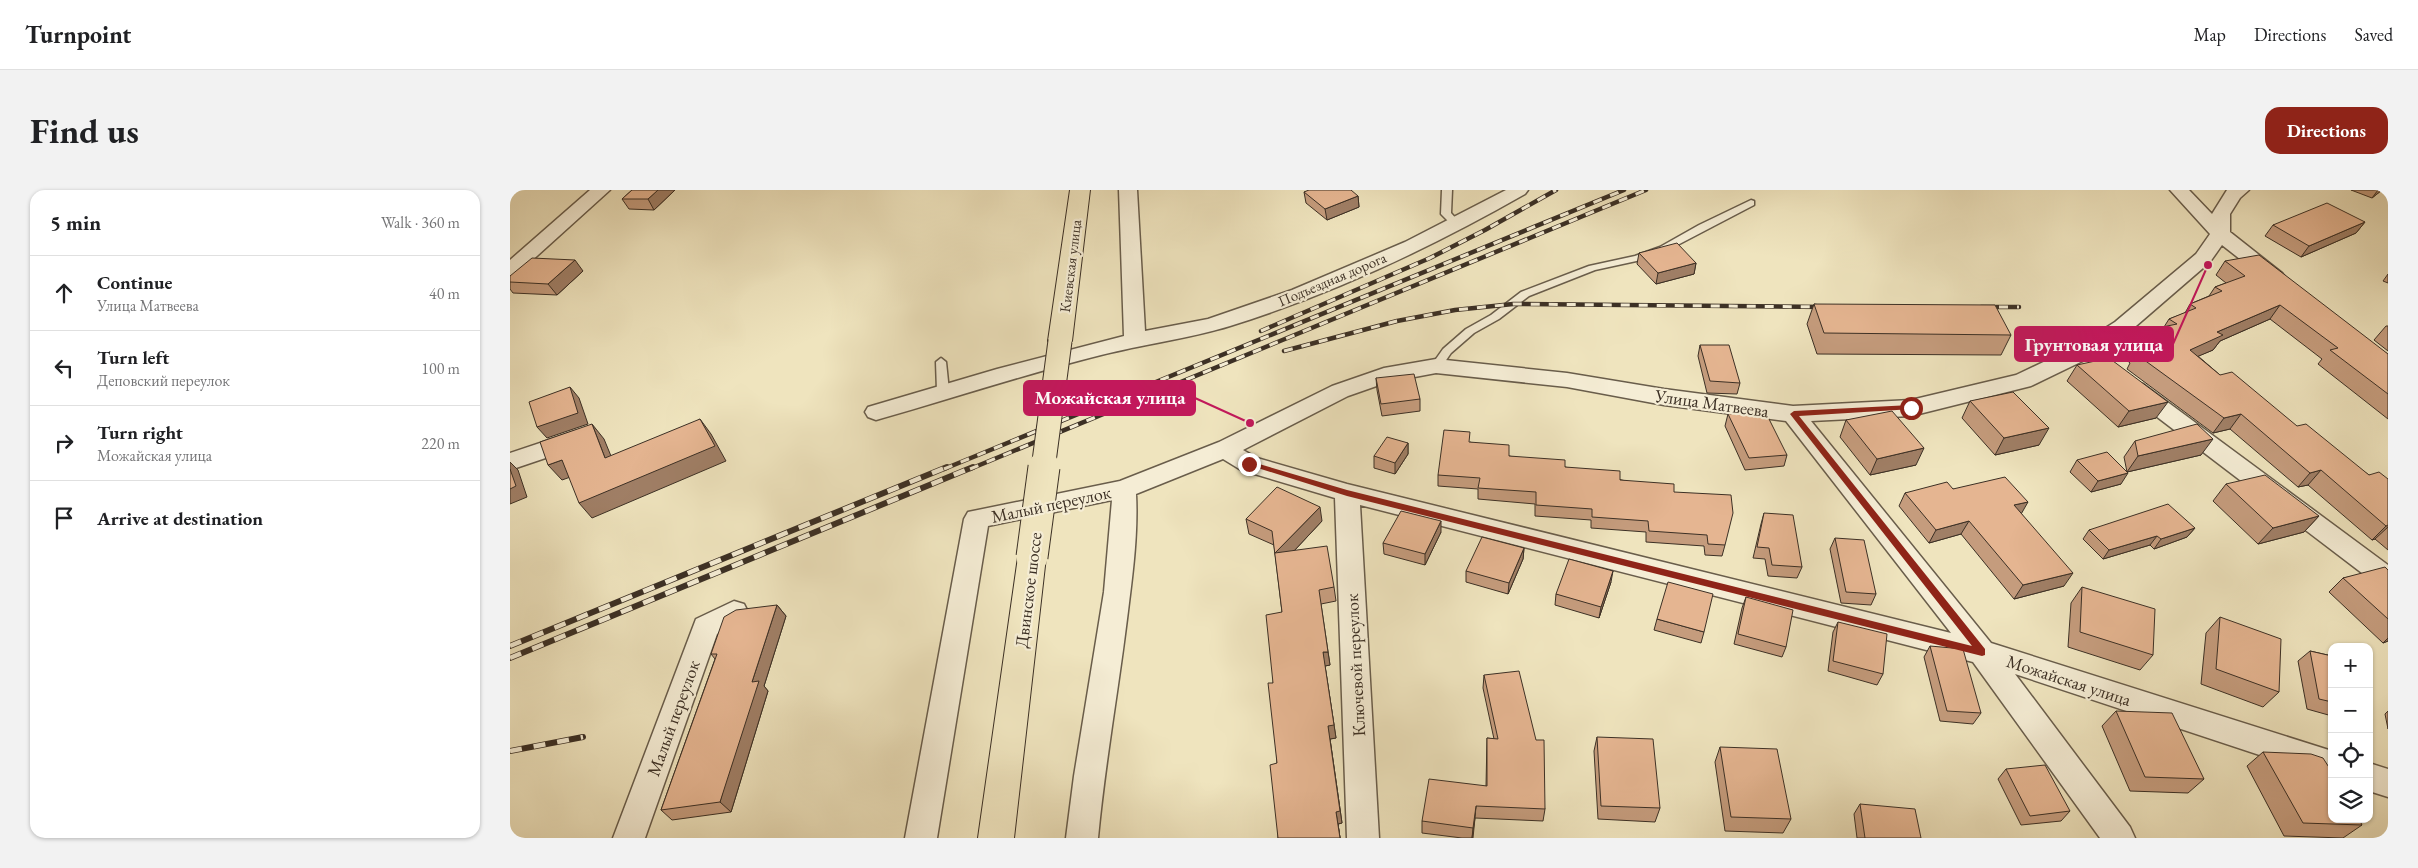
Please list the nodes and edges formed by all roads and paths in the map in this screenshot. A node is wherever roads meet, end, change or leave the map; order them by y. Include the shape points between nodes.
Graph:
1 (601, 190) edge
2 (1080, 190) edge
3 (1128, 190) edge
4 (1447, 190) edge
5 (1519, 190) edge
6 (2179, 190) edge
7 (2240, 190) edge
8 (1751, 203) dead end
9 (1455, 223) junction
10 (2220, 234) junction
11 (510, 270) edge
12 (2289, 287) edge
13 (1135, 340) junction
14 (1060, 341) joint
15 (941, 362) dead end
16 (2101, 363) junction
17 (1436, 366) junction
18 (943, 391) junction
19 (876, 412) dead end
20 (1794, 414) junction
21 (595, 432) edge
22 (1227, 448) junction
23 (510, 462) edge
24 (1124, 489) junction
25 (1347, 493) junction
26 (2388, 579) edge
27 (734, 612) edge
28 (1982, 652) junction
29 (2328, 764) edge
30 (2372, 778) edge
31 (2388, 783) edge
32 (628, 838) edge
33 (921, 838) edge
34 (996, 838) edge
35 (1082, 838) edge
36 (1364, 838) edge
37 (2119, 838) edge

1 - 11 street
2 - 14 main road, Киевская улица
3 - 13 street
4 - 9 lane via 1446,214
5 - 9 street, Подъездная дорога
6 - 10 street
7 - 10 street, Улица Матвеева via 2233,194 2221,214
8 - 17 lane via 1663,249 1592,268 1525,294 1470,331 1447,351
9 - 13 street, Подъездная дорога via 1303,293 1220,322
10 - 12 street
10 - 16 street, Улица Матвеева via 2203,258 2122,327
13 - 18 street, Подъездная дорога
14 - 34 main road, Двинское шоссе, bridge
15 - 18 lane
16 - 20 street, Улица Матвеева via 1911,408
16 - 26 street
17 - 20 street, Улица Матвеева via 1567,380 1664,398
17 - 22 street, Улица Матвеева via 1384,376 1340,391
18 - 19 street, Подъездная дорога
20 - 28 street
21 - 23 street
22 - 24 street, Улица Матвеева
22 - 25 street, Можайская улица via 1249,464
24 - 33 street, Малый переулок via 977,520
24 - 35 street via 1126,518 1114,620
25 - 28 street, Можайская улица
25 - 36 street, Ключевой переулок
27 - 32 street, Малый переулок via 706,627
28 - 29 street, Можайская улица
28 - 37 street
30 - 31 street

